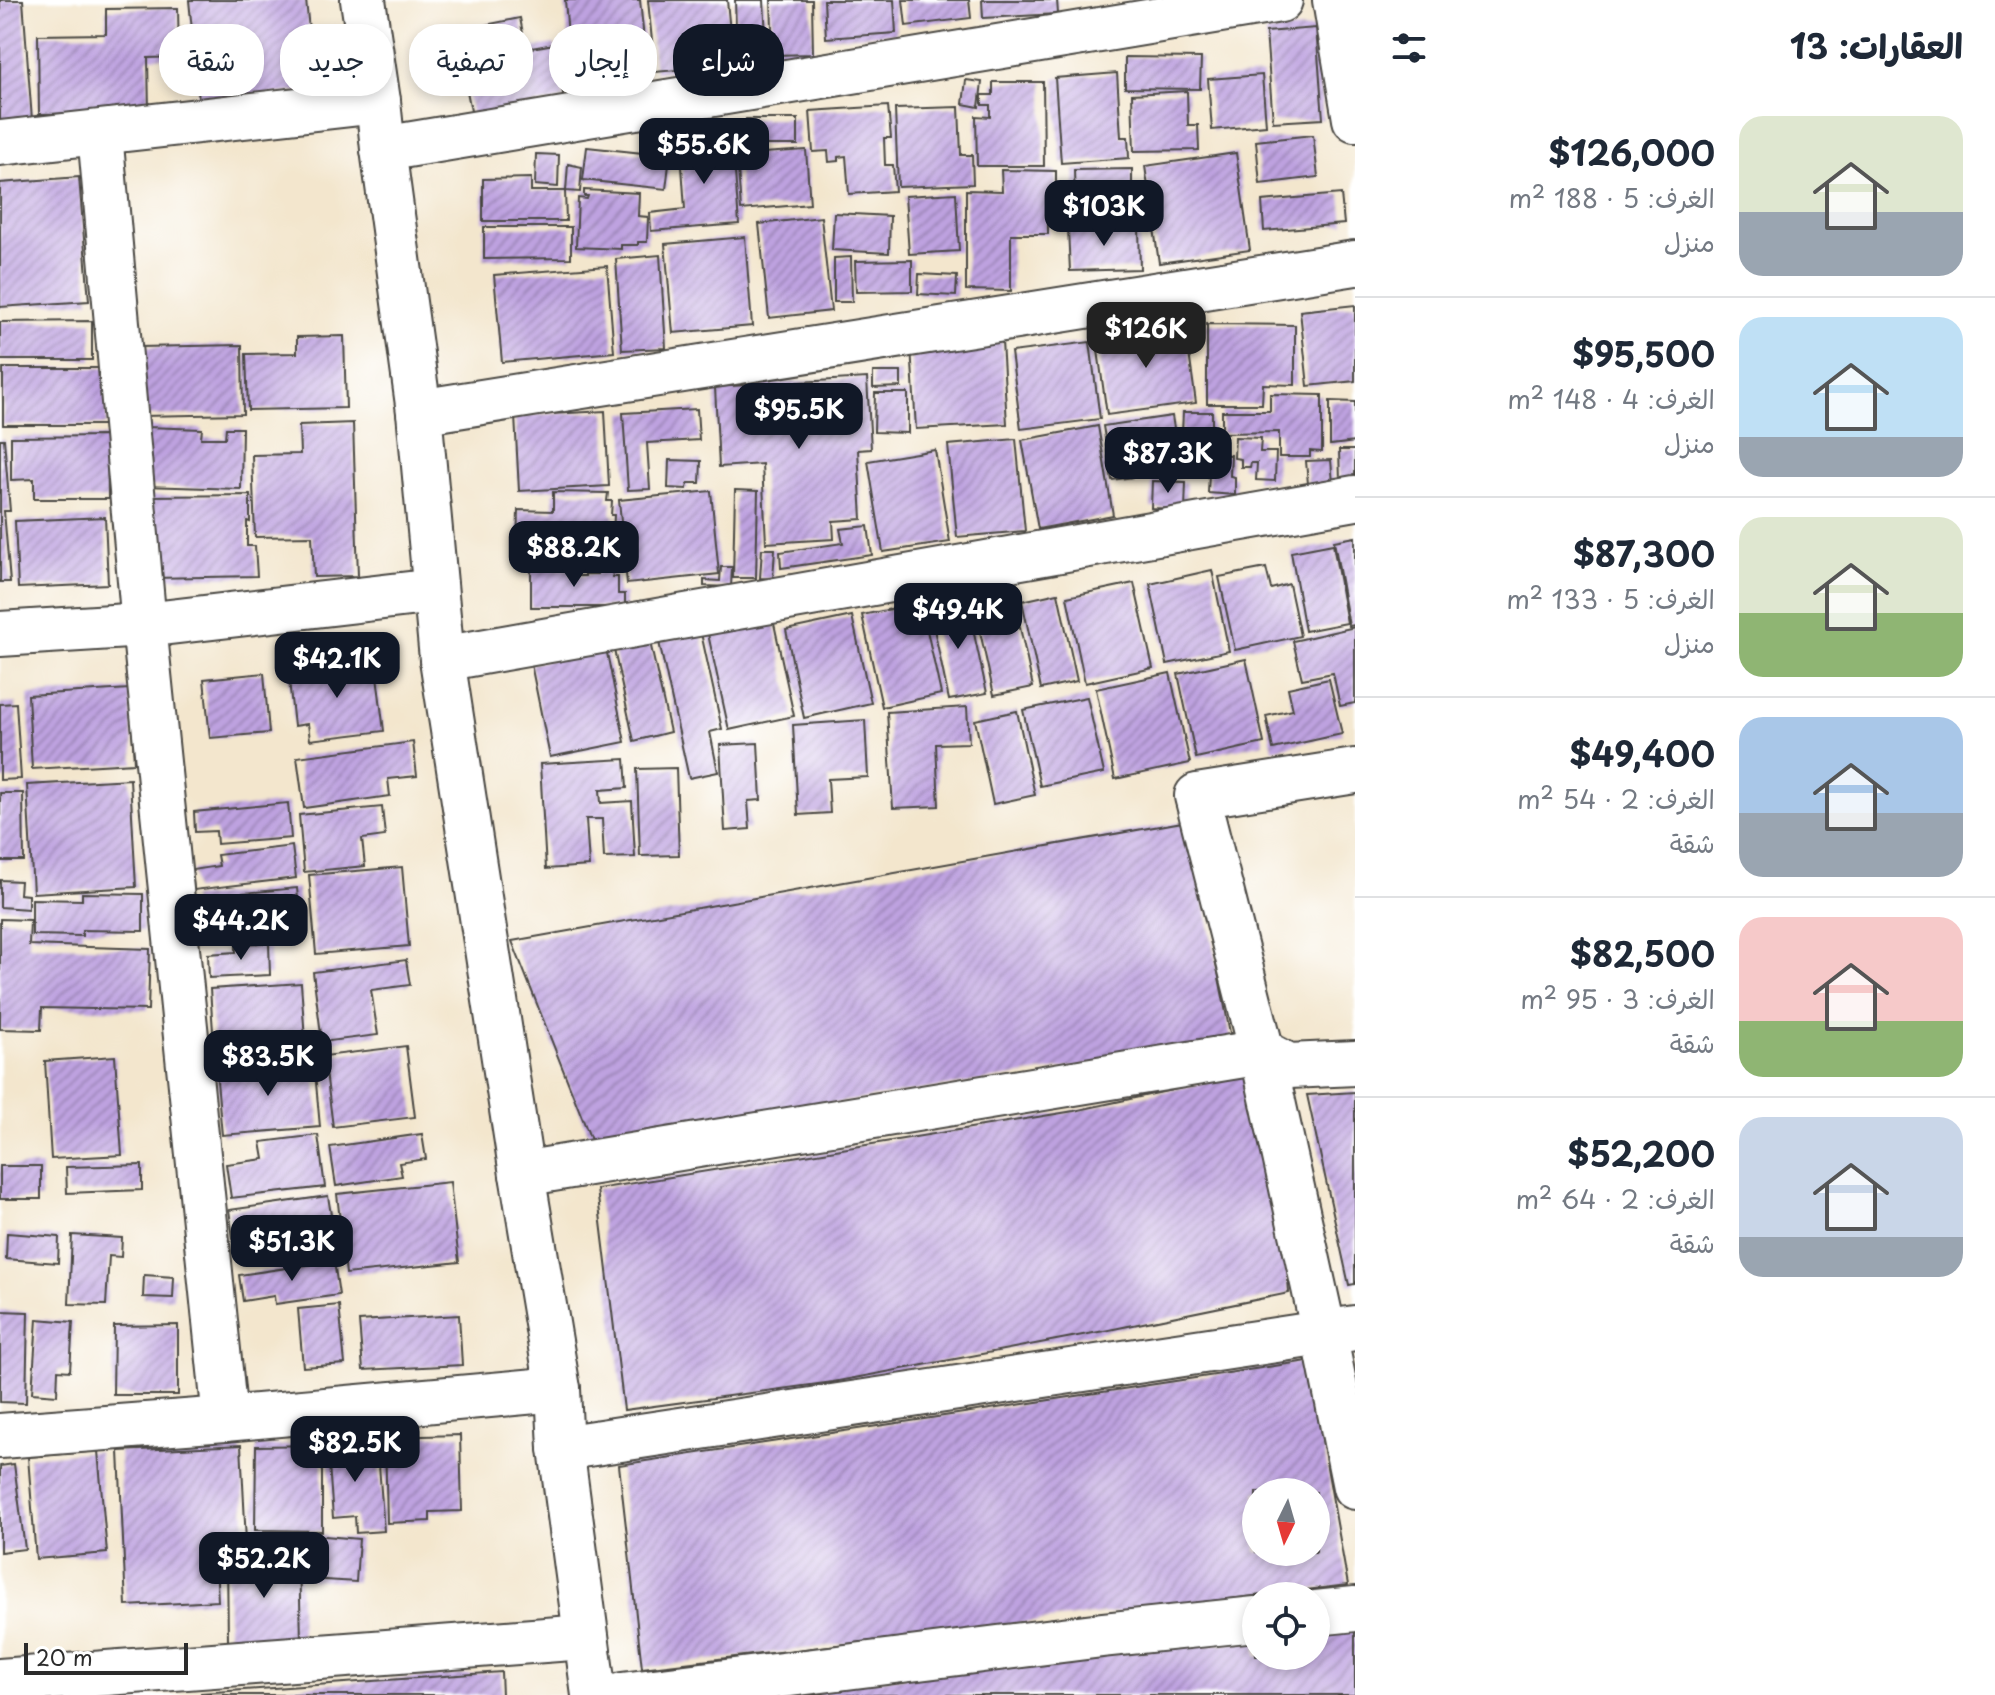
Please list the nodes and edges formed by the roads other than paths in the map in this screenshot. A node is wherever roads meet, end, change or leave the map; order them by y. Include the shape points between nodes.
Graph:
1 (363, 0) edge
2 (1280, 0) edge
3 (1335, 0) edge
4 (378, 101) junction
5 (1355, 119) edge
6 (100, 133) junction
7 (0, 143) edge
8 (383, 149) junction
9 (1355, 263) edge
10 (419, 412) junction
11 (1355, 498) edge
12 (435, 591) junction
13 (144, 625) junction
14 (0, 634) edge
15 (442, 659) junction
16 (1355, 771) edge
17 (1262, 1052) junction
18 (1355, 1063) edge
19 (522, 1174) junction
20 (1340, 1330) edge
21 (558, 1389) junction
22 (225, 1419) junction
23 (0, 1436) edge
24 (561, 1448) junction
25 (1355, 1487) edge
26 (1355, 1609) edge
27 (1330, 1612) edge
28 (1242, 1620) edge
29 (585, 1637) junction
30 (0, 1681) edge
31 (594, 1695) edge
32 (622, 1695) edge

1 - 4 street
2 - 8 street
3 - 5 street
4 - 6 street
4 - 8 street
6 - 7 street
6 - 13 street
8 - 10 street
9 - 10 street
10 - 12 street
11 - 15 street
12 - 13 street
12 - 15 street
13 - 14 street
13 - 22 street
15 - 19 street
16 - 17 street via 1197,796
17 - 18 street via 1289,1066
17 - 19 street
17 - 20 street
19 - 21 street
20 - 24 street
20 - 25 street
21 - 22 street
21 - 24 street
22 - 23 street
24 - 29 street
26 - 27 street
28 - 32 street
29 - 30 street
29 - 31 street

